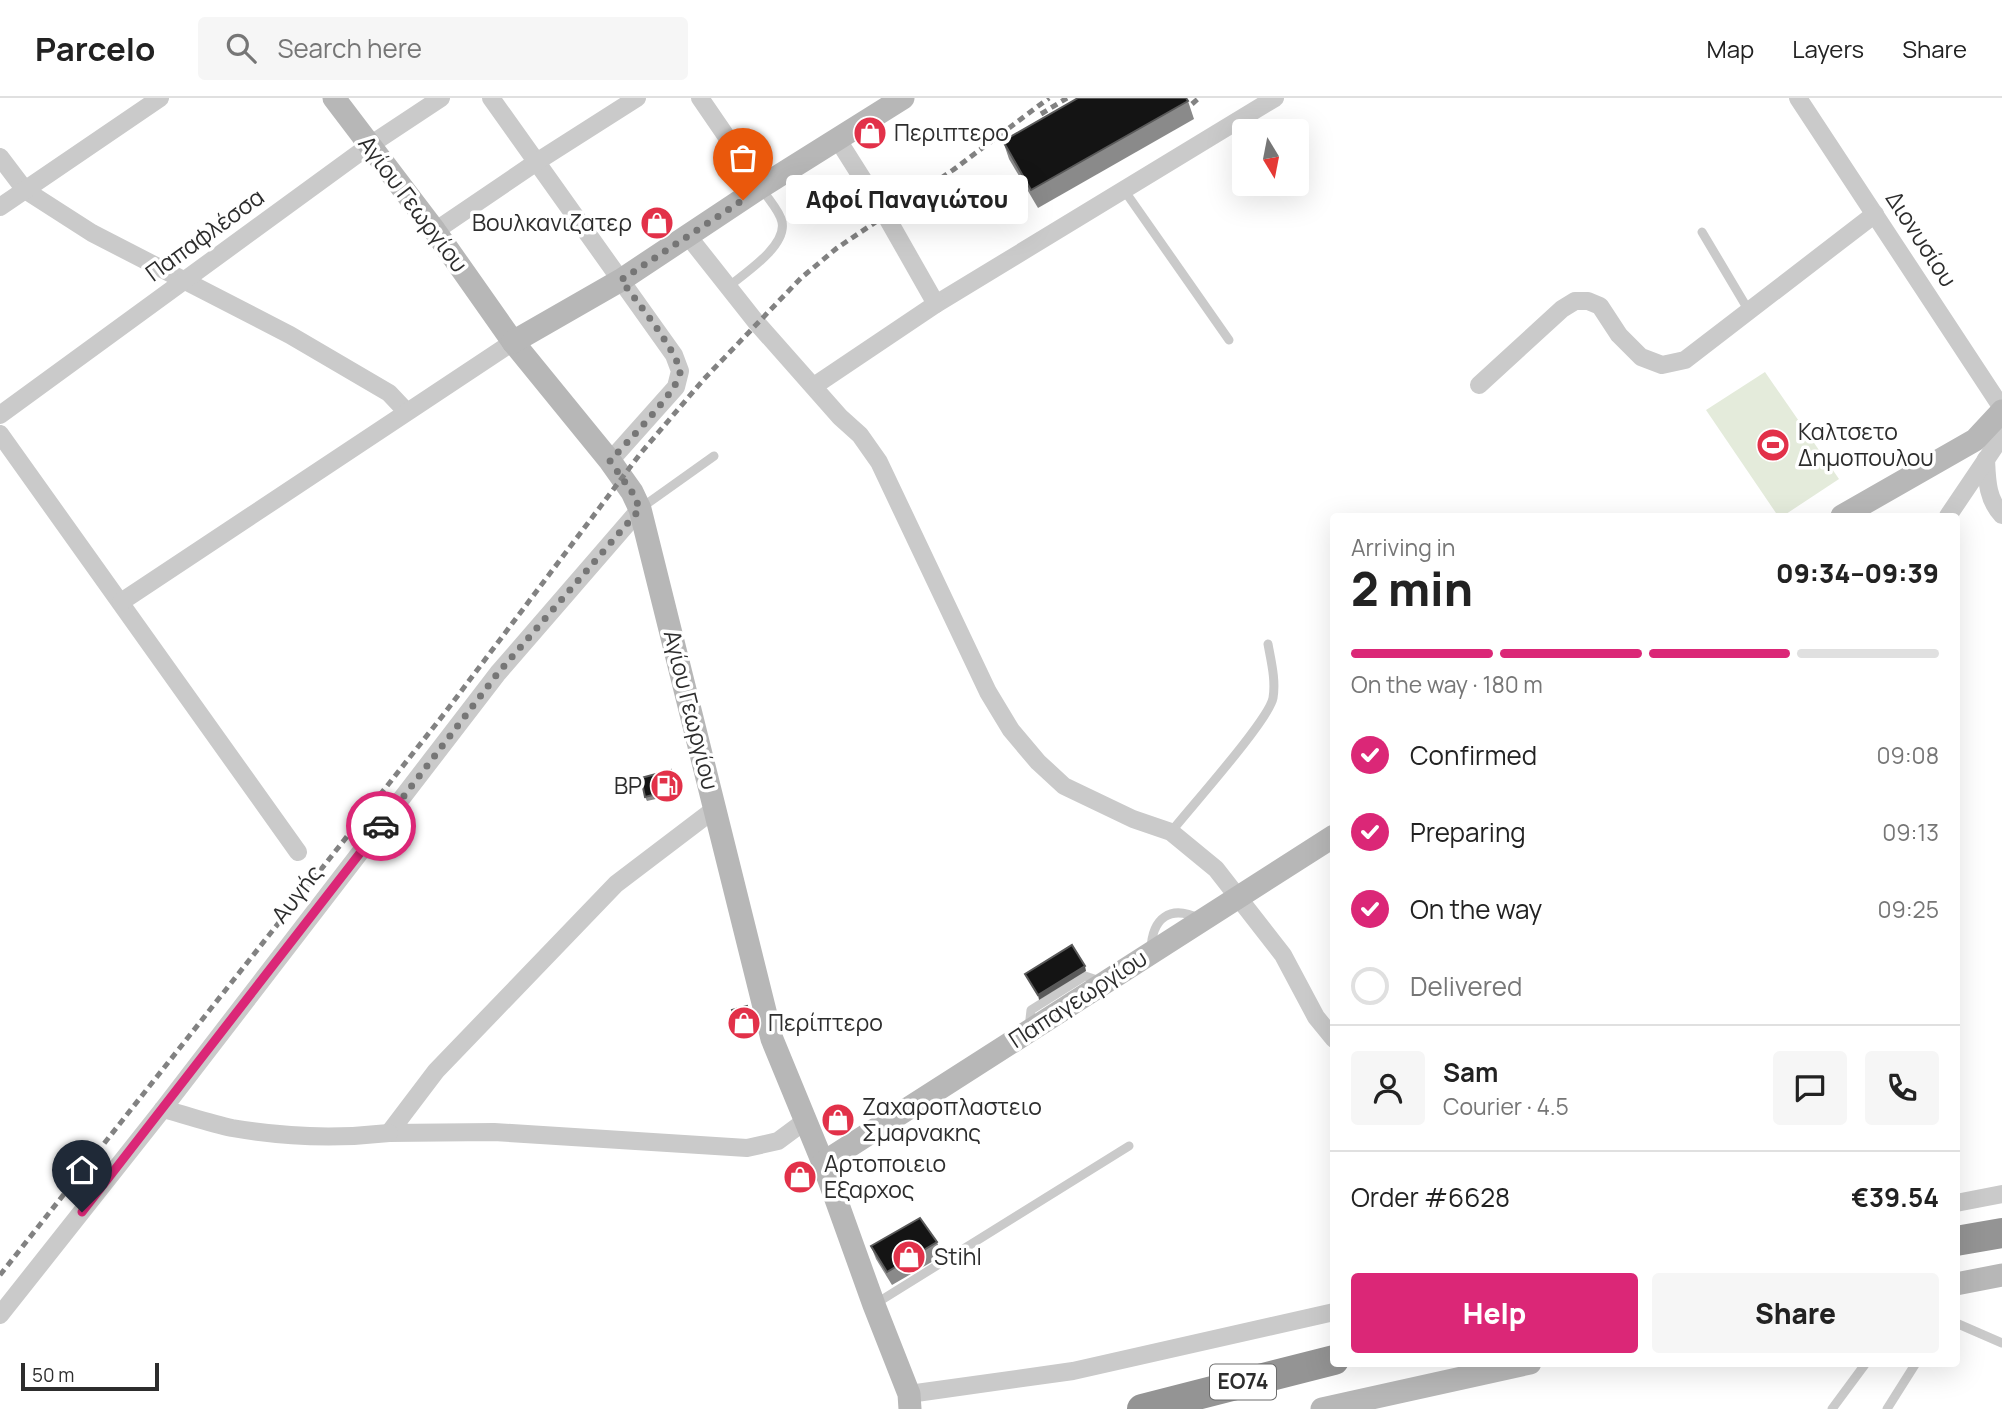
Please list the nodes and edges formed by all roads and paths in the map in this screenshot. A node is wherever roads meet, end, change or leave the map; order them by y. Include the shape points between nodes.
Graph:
1 (160, 98) edge
2 (334, 98) edge
3 (441, 98) edge
4 (491, 98) edge
5 (637, 98) edge
6 (700, 98) edge
7 (903, 98) edge
8 (1275, 98) edge
9 (1798, 98) edge
10 (875, 106) edge
11 (838, 140) junction
12 (370, 145) junction
13 (0, 157) edge
14 (538, 161) junction
15 (761, 187) junction
16 (25, 190) junction
17 (1124, 190) junction
18 (0, 207) edge
19 (1875, 214) junction
20 (435, 231) junction
21 (1702, 232) dead end
22 (688, 236) junction
23 (621, 280) junction
24 (182, 281) junction
25 (728, 287) junction
26 (936, 304) junction
27 (1749, 311) junction
28 (1229, 340) dead end
29 (513, 342) junction
30 (1479, 385) dead end
31 (814, 386) junction
32 (2002, 410) edge
33 (406, 411) junction
34 (0, 415) edge
35 (0, 434) edge
36 (2002, 436) edge
37 (714, 456) dead end
38 (1986, 459) junction
39 (610, 461) junction
40 (640, 509) junction
41 (1847, 513) edge
42 (1950, 513) edge
43 (2002, 515) edge
44 (121, 602) junction
45 (1268, 644) dead end
46 (716, 808) junction
47 (1171, 832) junction
48 (1330, 839) edge
49 (298, 852) dead end
50 (1238, 897) junction
51 (1330, 1034) edge
52 (163, 1109) junction
53 (805, 1121) junction
54 (389, 1133) junction
55 (1129, 1146) dead end
56 (823, 1163) junction
57 (2002, 1194) edge
58 (1960, 1202) edge
59 (2002, 1233) edge
60 (1960, 1240) edge
61 (2002, 1275) edge
62 (1960, 1283) edge
63 (874, 1305) junction
64 (1330, 1313) edge
65 (0, 1315) edge
66 (1960, 1325) edge
67 (2002, 1343) edge
68 (1330, 1361) edge
69 (1512, 1367) edge
70 (1863, 1367) edge
71 (1913, 1367) edge
72 (914, 1404) edge
73 (1142, 1409) edge
74 (1322, 1409) edge
75 (1832, 1409) edge
76 (1887, 1409) edge

1 - 16 street
2 - 12 street, Αγίου Γεωργίου
3 - 12 street, Παπαφλέσσα
4 - 14 street
5 - 14 street
6 - 15 street
7 - 10 street
8 - 17 street
9 - 19 street, Διονυσίου
10 - 11 street
11 - 15 street
11 - 26 street
12 - 20 street, Αγίου Γεωργίου
12 - 24 street, Παπαφλέσσα
13 - 16 street
14 - 20 street
14 - 23 street
15 - 22 street
15 - 25 lane via 782,219 783,231 777,245
16 - 18 street
16 - 24 street via 92,233
17 - 26 street
17 - 28 lane
19 - 27 street
19 - 32 street, Διονυσίου
20 - 29 street, Αγίου Γεωργίου
21 - 27 lane
22 - 23 street
22 - 25 street
23 - 29 street
23 - 39 street via 674,355 680,371 676,387
24 - 33 street via 379,386
24 - 34 street, Παπαφλέσσα
25 - 31 street
26 - 31 street
27 - 30 street via 1685,360 1662,365 1642,357 1619,335 1601,306 1575,301
29 - 33 street
29 - 39 street, Αγίου Γεωργίου
31 - 47 street via 879,462 988,692 1011,730 1064,786
32 - 41 street via 1975,440
33 - 44 street
35 - 44 street
36 - 38 street
37 - 40 lane
38 - 42 street
38 - 43 street via 1987,489
39 - 40 street, Αγίου Γεωργίου
40 - 46 street, Αγίου Γεωργίου
40 - 52 street, Αυγής via 498,673
44 - 49 street
45 - 47 lane via 1273,701
46 - 53 street, Αγίου Γεωργίου via 772,1038
46 - 54 street via 616,884 436,1071
47 - 50 street via 1216,870
48 - 50 street, Παπαγεωργίου
50 - 51 street via 1283,955
50 - 56 street, Παπαγεωργίου
52 - 54 street via 230,1128 304,1137
52 - 65 street, Αυγής
53 - 54 street via 778,1141 747,1148 494,1132
53 - 56 street, Αγίου Γεωργίου
55 - 63 lane
56 - 63 street, Αγίου Γεωργίου
57 - 58 street
59 - 60 highway
61 - 62 street
63 - 72 street, Αγίου Γεωργίου
64 - 72 street
66 - 67 lane
68 - 73 highway, ΕΟ74
69 - 74 street
70 - 75 lane
71 - 76 lane

